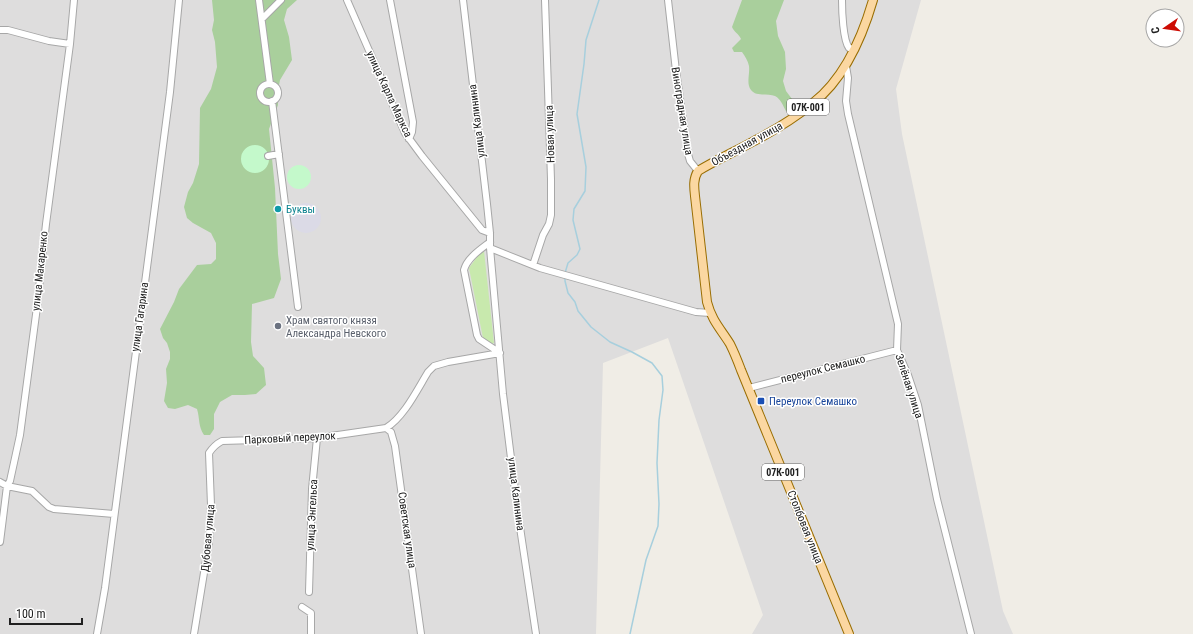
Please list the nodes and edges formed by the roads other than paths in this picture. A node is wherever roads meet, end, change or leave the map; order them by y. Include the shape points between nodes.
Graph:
1 (74, 0) edge
2 (179, 0) edge
3 (259, 0) edge
4 (281, 0) edge
5 (347, 0) edge
6 (390, 0) edge
7 (463, 0) edge
8 (545, 0) edge
9 (668, 0) edge
10 (842, 0) edge
11 (874, 0) edge
12 (262, 20) junction
13 (0, 30) edge
14 (70, 44) junction
15 (855, 49) junction
16 (846, 66) junction
17 (270, 84) junction
18 (272, 101) junction
19 (409, 139) junction
20 (278, 154) junction
21 (268, 156) dead end
22 (698, 171) junction
23 (490, 234) junction
24 (490, 245) junction
25 (533, 266) junction
26 (298, 307) dead end
27 (710, 313) junction
28 (897, 350) junction
29 (500, 353) junction
30 (749, 388) junction
31 (386, 428) junction
32 (317, 438) junction
33 (216, 444) joint
34 (0, 482) edge
35 (8, 486) junction
36 (114, 514) junction
37 (0, 542) edge
38 (309, 592) dead end
39 (302, 607) dead end
40 (97, 634) edge
41 (194, 634) edge
42 (311, 634) edge
43 (421, 634) edge
44 (536, 634) edge
45 (849, 634) edge
46 (971, 634) edge

1 - 14 street, улица Макаренко
2 - 36 street, улица Гагарина via 170,92
3 - 12 street
4 - 12 street
5 - 19 street, улица Карла Маркса
6 - 19 street via 413,122
7 - 23 street, улица Калинина
8 - 25 street, Новая улица via 552,179 551,216
9 - 22 street, Виноградная улица via 688,154
10 - 15 street via 847,46
11 - 15 main road, Объездная улица / 07К-001
12 - 17 street
13 - 14 street via 49,42
14 - 35 street, улица Макаренко via 20,435
15 - 16 main road, Объездная улица / 07К-001
16 - 22 main road, Объездная улица / 07К-001 via 814,103 786,123
16 - 28 street, Зелёная улица via 848,114 898,324
17 - 18 street via 276,86 278,92
17 - 18 street via 262,88 261,96
18 - 20 street
19 - 23 street, улица Карла Маркса via 482,230
20 - 21 street
20 - 26 street via 284,179
22 - 27 main road, 07К-001 via 694,183 695,196
23 - 24 street, улица Калинина
24 - 25 street
24 - 29 street, улица Калинина
24 - 29 street via 480,249 464,270 477,335
25 - 27 street via 696,312
27 - 30 main road, Столбовая улица / 07К-001 via 730,344
28 - 30 street, переулок Семашко
28 - 46 street, Зелёная улица via 918,405 937,499
29 - 31 street via 434,366 400,417
29 - 44 street, улица Калинина via 518,514
30 - 45 main road, Столбовая улица / 07К-001
31 - 32 street, Парковый переулок
31 - 43 street, Советская улица via 391,432 395,446
32 - 33 street, Парковый переулок via 222,441
32 - 38 street, улица Энгельса via 312,489
33 - 41 street, Дубовая улица via 210,454 209,542
34 - 35 street
35 - 36 street via 32,491 49,507
35 - 37 street, улица Макаренко
36 - 40 street, улица Гагарина
39 - 42 street via 311,613

